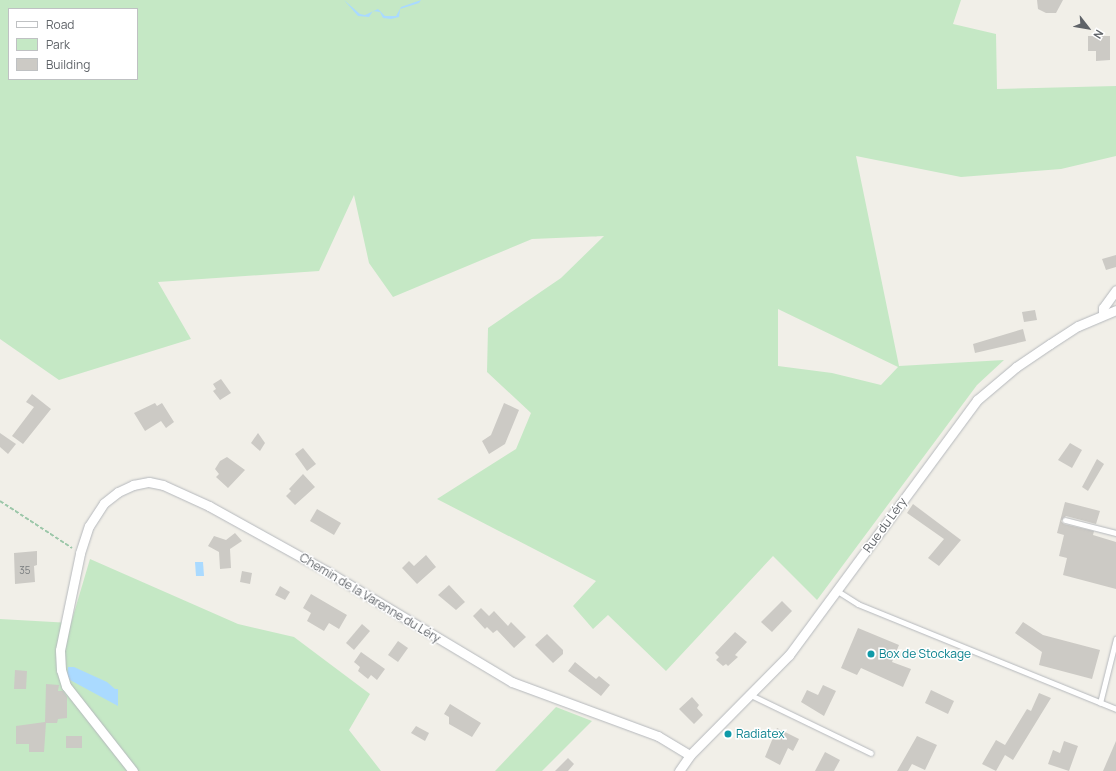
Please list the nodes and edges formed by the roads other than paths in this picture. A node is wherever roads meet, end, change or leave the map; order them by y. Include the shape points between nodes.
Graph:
1 (1116, 290) edge
2 (1116, 310) edge
3 (1103, 314) junction
4 (1065, 520) dead end
5 (1116, 533) edge
6 (836, 590) junction
7 (1116, 639) edge
8 (751, 695) junction
9 (1100, 703) junction
10 (1116, 710) edge
11 (871, 753) dead end
12 (690, 754) junction
13 (133, 771) edge
14 (679, 771) edge

1 - 3 street via 1103,308
2 - 3 street, Rue du Léry
3 - 6 street, Rue du Léry via 1078,326 1016,367 977,400
4 - 5 lane
6 - 8 street, Rue du Léry via 789,654
6 - 9 lane via 858,604
7 - 9 lane
8 - 11 lane
8 - 12 street, Rue du Léry
9 - 10 lane
12 - 13 street, Chemin de la Varenne du Léry via 651,734 512,682 321,568 209,506 163,485 149,482 132,484 104,502 89,526 80,553 60,650 61,670 66,686
12 - 14 street, Rue du Léry

